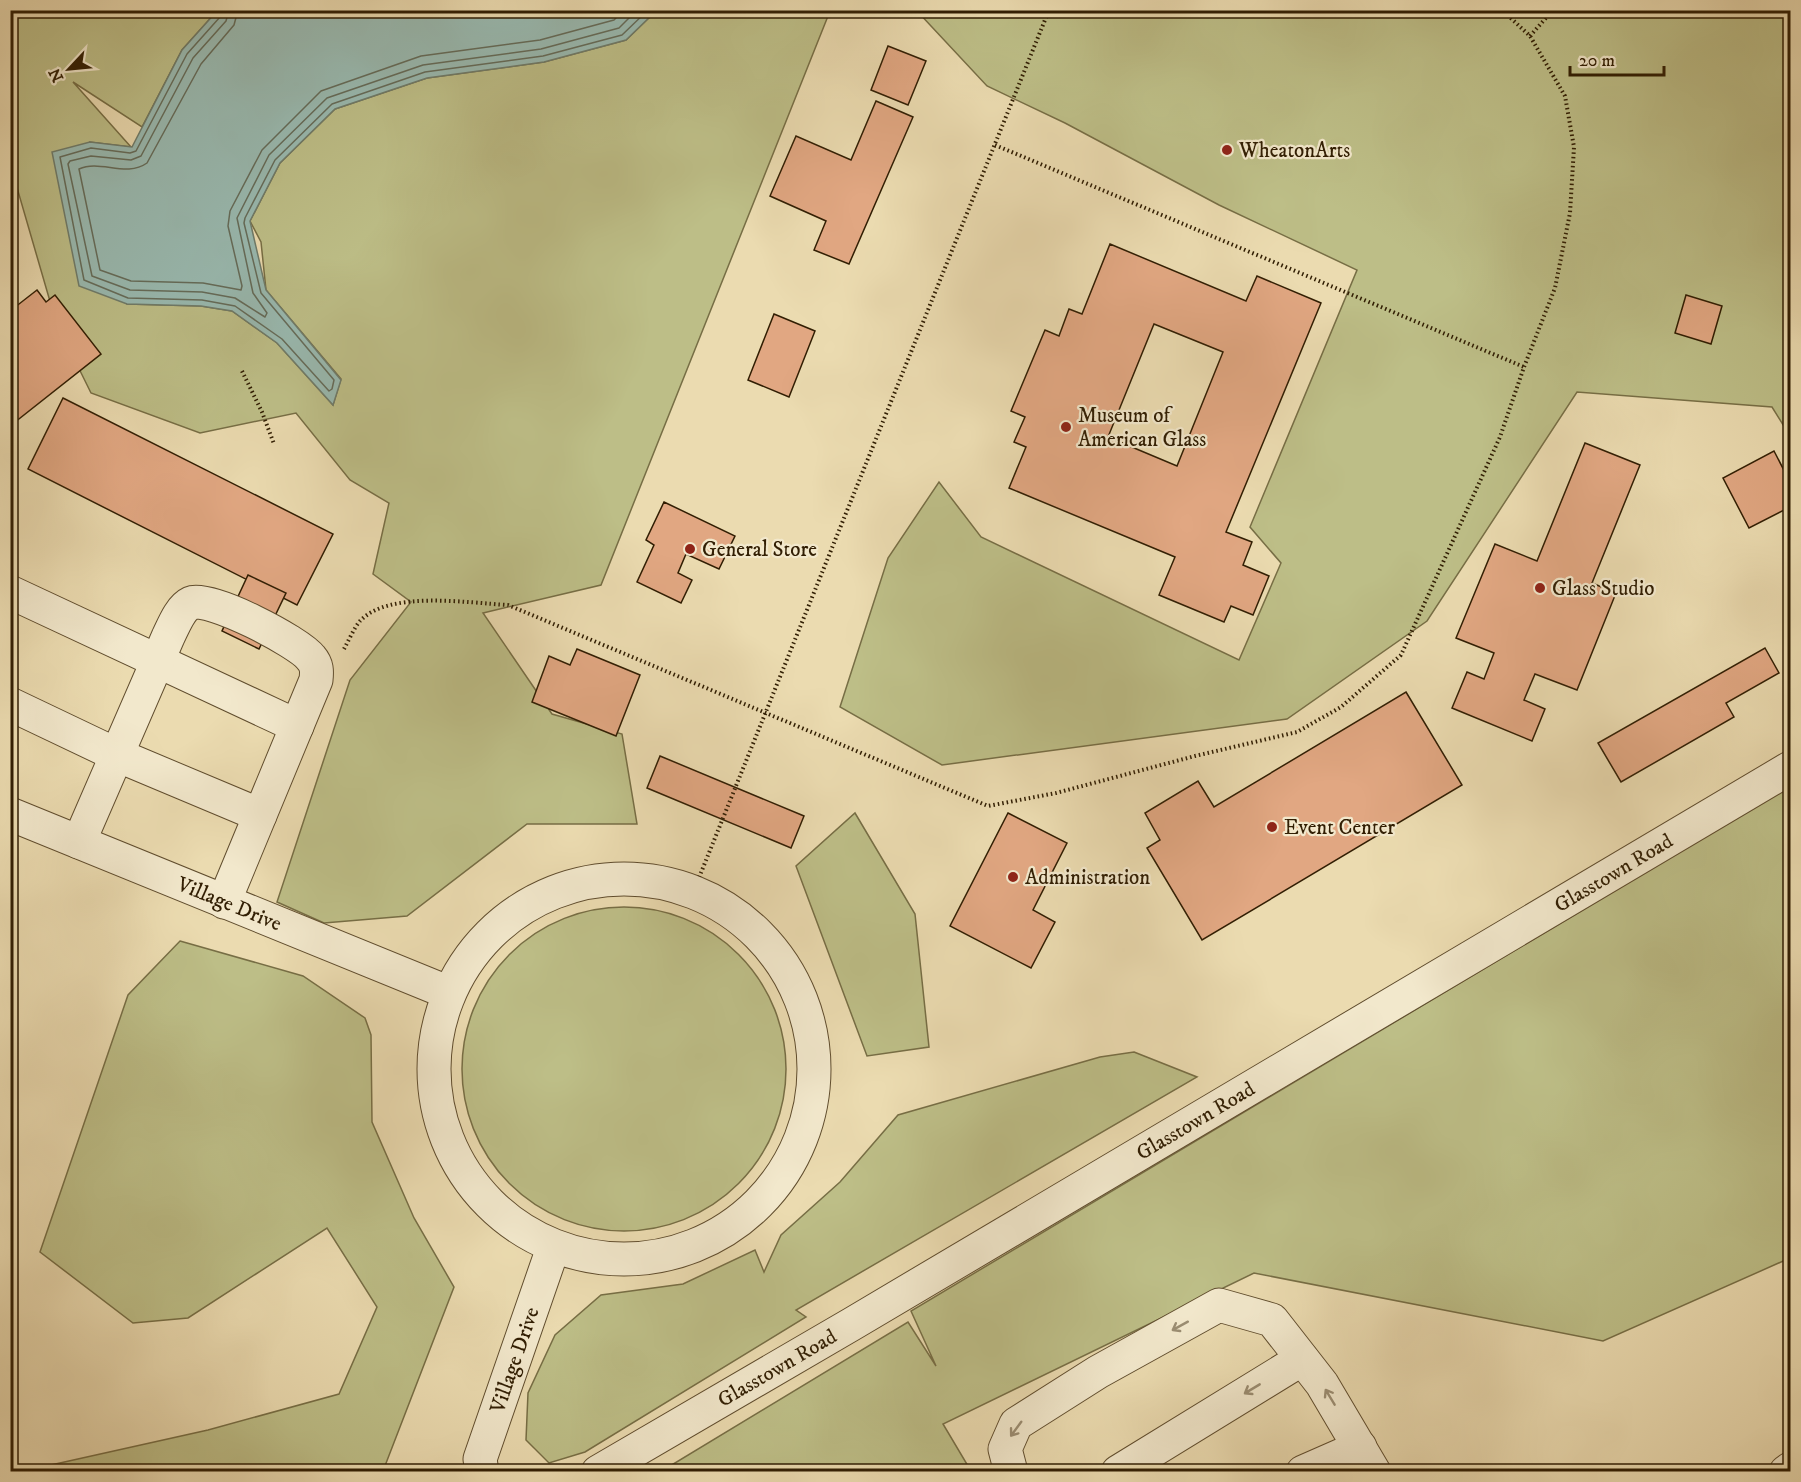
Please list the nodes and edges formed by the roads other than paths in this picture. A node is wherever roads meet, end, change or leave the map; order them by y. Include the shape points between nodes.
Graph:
1 (10, 592) edge
2 (158, 661) junction
3 (10, 704) edge
4 (297, 726) junction
5 (117, 755) junction
6 (1791, 768) edge
7 (10, 814) edge
8 (260, 815) junction
9 (79, 843) junction
10 (224, 902) junction
11 (447, 992) junction
12 (553, 1248) junction
13 (1302, 1359) junction
14 (1367, 1459) edge
15 (1791, 1469) edge
16 (482, 1472) edge
17 (598, 1472) edge
18 (1011, 1472) edge
19 (1118, 1472) edge
20 (1303, 1472) edge
21 (1786, 1472) edge

1 - 2 street
2 - 4 street
2 - 4 street via 186,606 198,602 228,610 302,649 316,665 316,680
2 - 5 street
3 - 5 street
4 - 8 street
5 - 8 street
5 - 9 street
6 - 17 street, Glasstown Road
7 - 9 street, Village Drive
8 - 10 street
9 - 10 street, Village Drive
10 - 11 street, Village Drive
11 - 12 street via 432,1064 445,1141 489,1207
11 - 12 street via 478,943 543,894 621,876 694,890 763,937 804,1002 816,1075 799,1149 761,1204 691,1250 619,1262
12 - 16 street, Village Drive via 480,1460
14 -> 13 street via 1322,1384
13 -> 18 street via 1272,1320 1219,1305 1098,1372 1016,1424 1005,1449
13 -> 19 street
14 - 20 street
15 - 21 street

